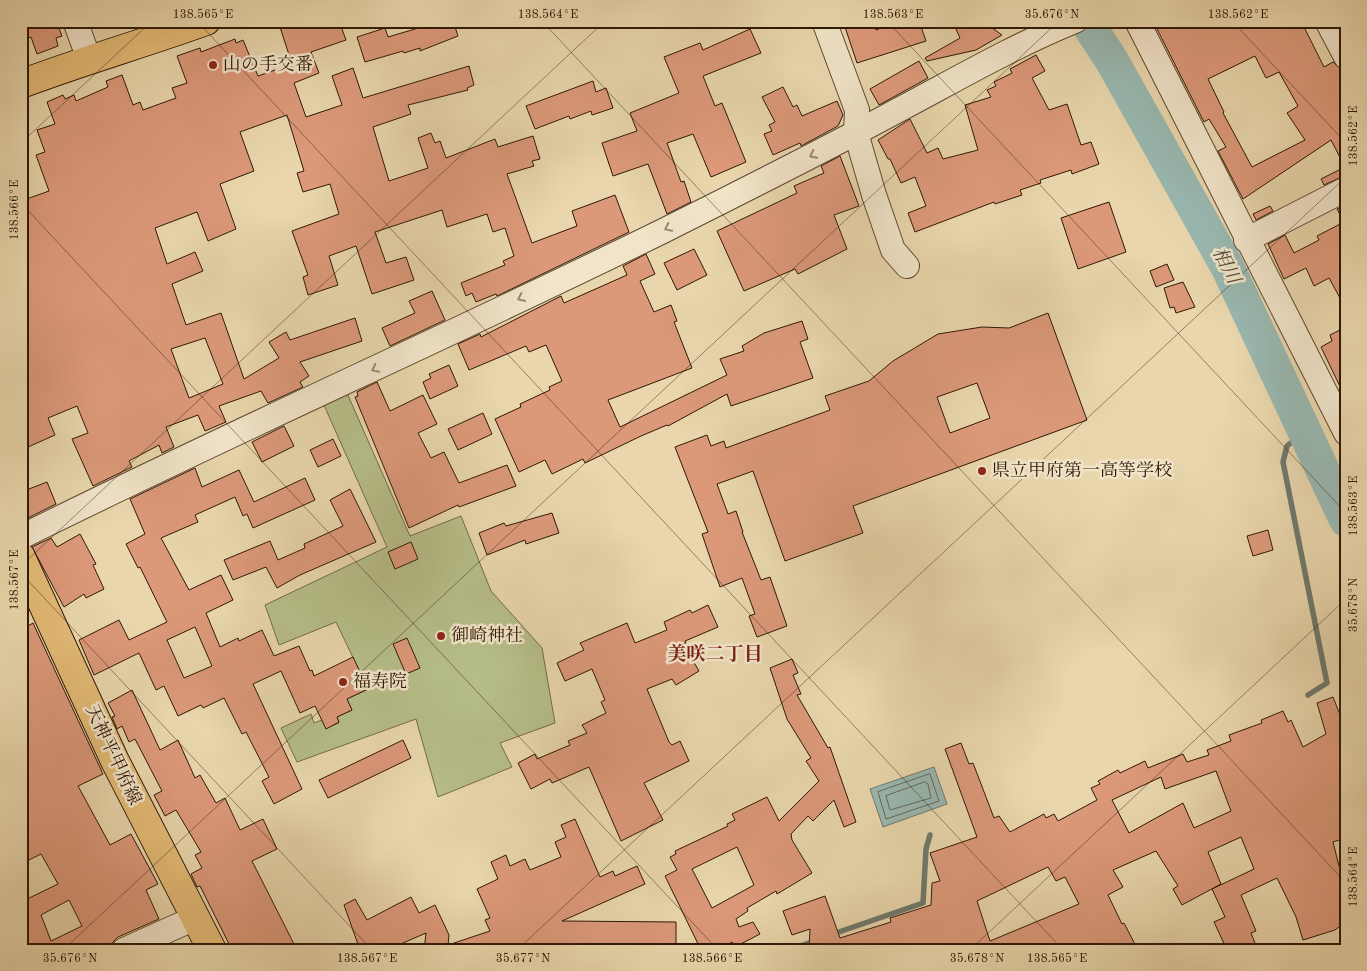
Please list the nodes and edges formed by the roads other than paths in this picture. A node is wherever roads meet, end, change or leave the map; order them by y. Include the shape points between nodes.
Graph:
1 (75, 21) edge
2 (206, 21) edge
3 (824, 21) edge
4 (1075, 21) edge
5 (1137, 21) edge
6 (1327, 21) edge
7 (1033, 31) edge
8 (1346, 57) edge
9 (89, 59) junction
10 (21, 84) edge
11 (856, 133) junction
12 (1346, 189) edge
13 (1246, 240) junction
14 (906, 266) dead end
15 (1346, 433) edge
16 (21, 537) edge
17 (21, 557) edge
18 (196, 918) junction
19 (124, 950) edge
20 (212, 950) edge

1 - 9 street
2 - 9 main road
3 - 11 street via 856,110
4 - 7 street
5 - 13 street
6 - 8 street
7 - 11 street
9 - 10 main road
11 - 14 street via 893,250
11 -> 16 street via 641,242
12 - 13 street
13 - 15 street
17 - 18 main road, 天神平甲府線 via 115,761
18 - 19 street
18 - 20 main road, 天神平甲府線

